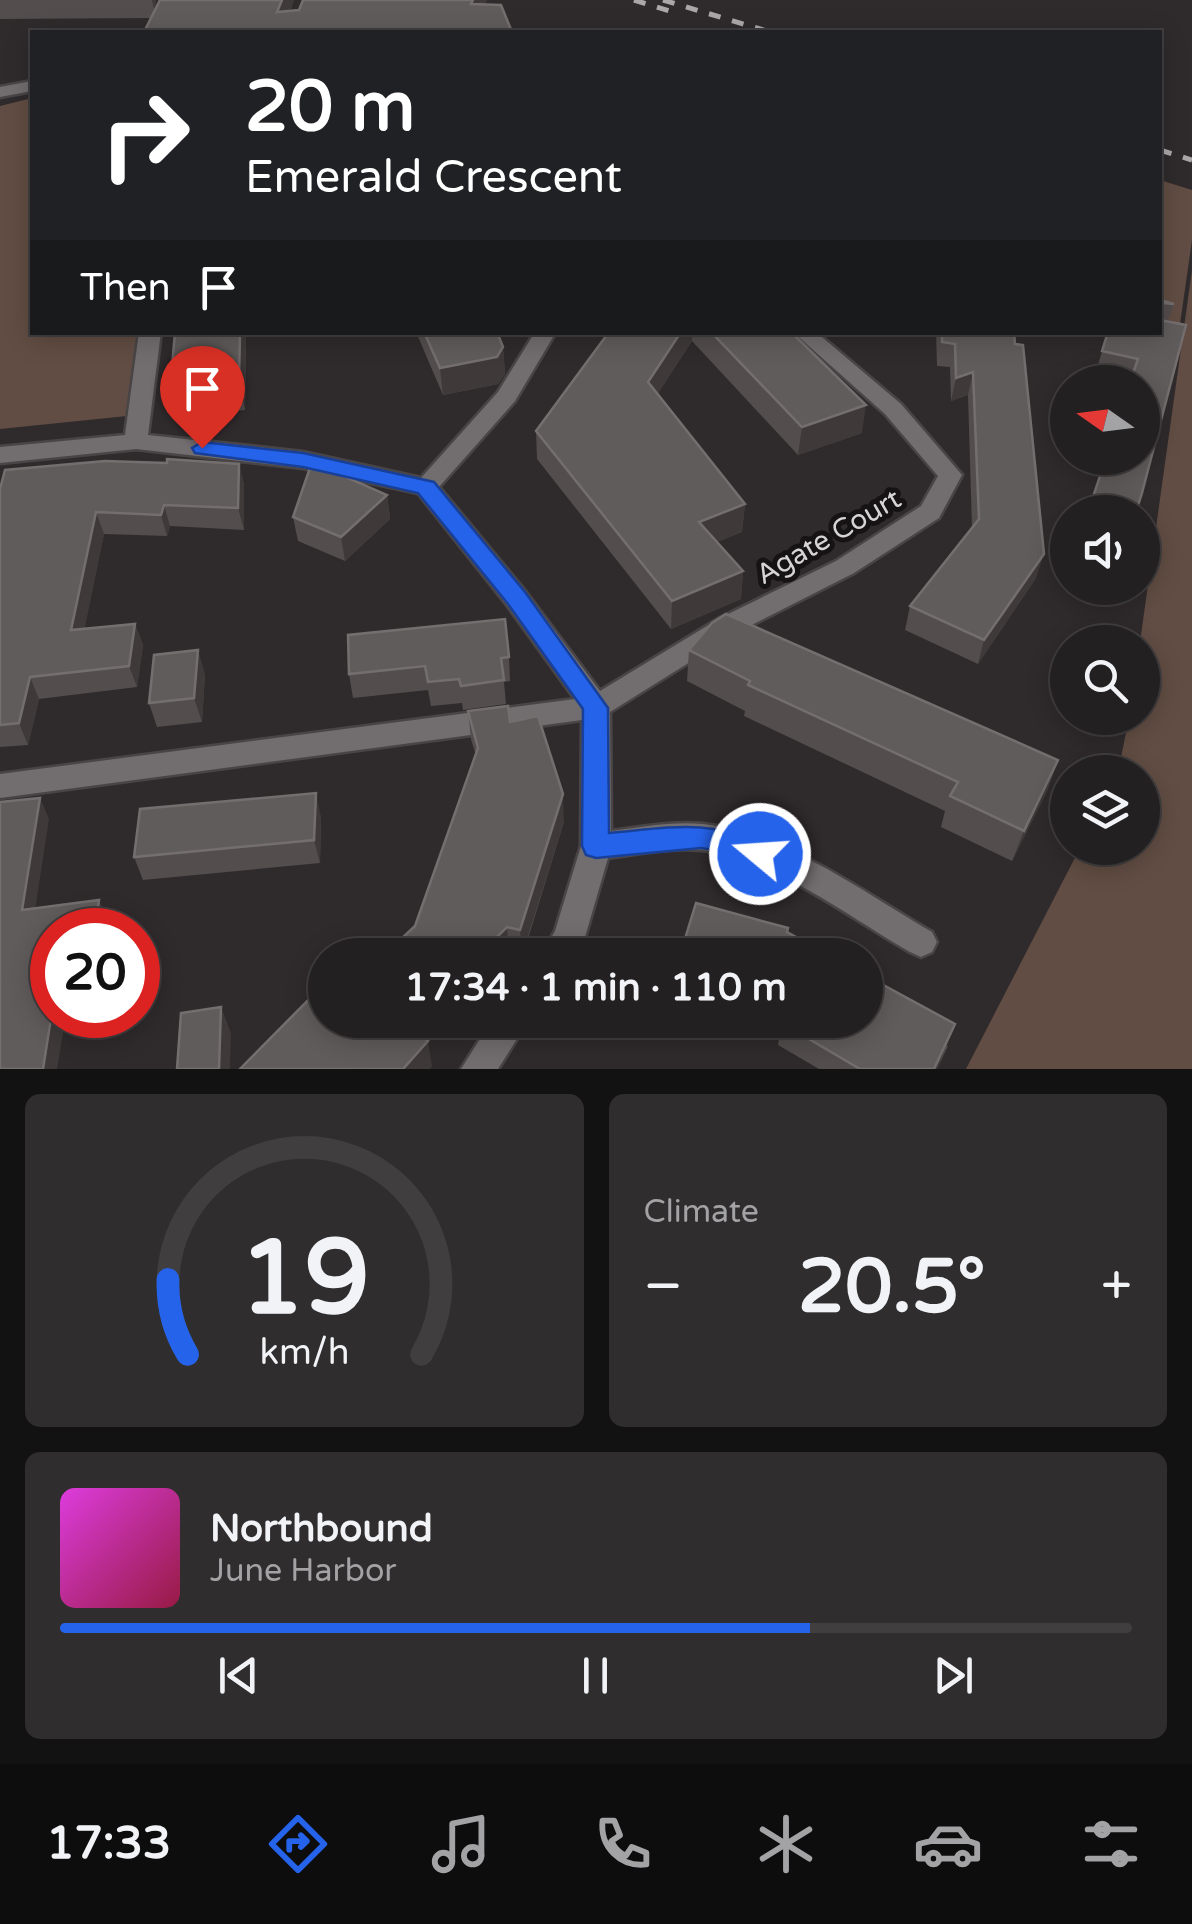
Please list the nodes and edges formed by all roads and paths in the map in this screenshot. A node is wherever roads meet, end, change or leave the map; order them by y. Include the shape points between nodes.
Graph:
1 (30, 86) edge
2 (0, 92) edge
3 (150, 335) edge
4 (544, 335) edge
5 (807, 335) edge
6 (136, 441) junction
7 (0, 455) edge
8 (426, 487) junction
9 (596, 708) junction
10 (0, 786) edge
11 (596, 846) junction
12 (569, 938) edge
13 (921, 942) dead end
14 (500, 1038) edge
15 (478, 1069) edge

1 - 2 street
3 - 6 street
4 - 8 street via 507,396
5 - 9 street, Agate Court via 893,409 950,475 937,500 930,512 845,567 729,624
6 - 7 street
6 - 8 street via 303,460
8 - 9 street
9 - 10 street
9 - 11 street
11 - 12 street
11 - 13 street via 701,836 730,841
14 - 15 street

